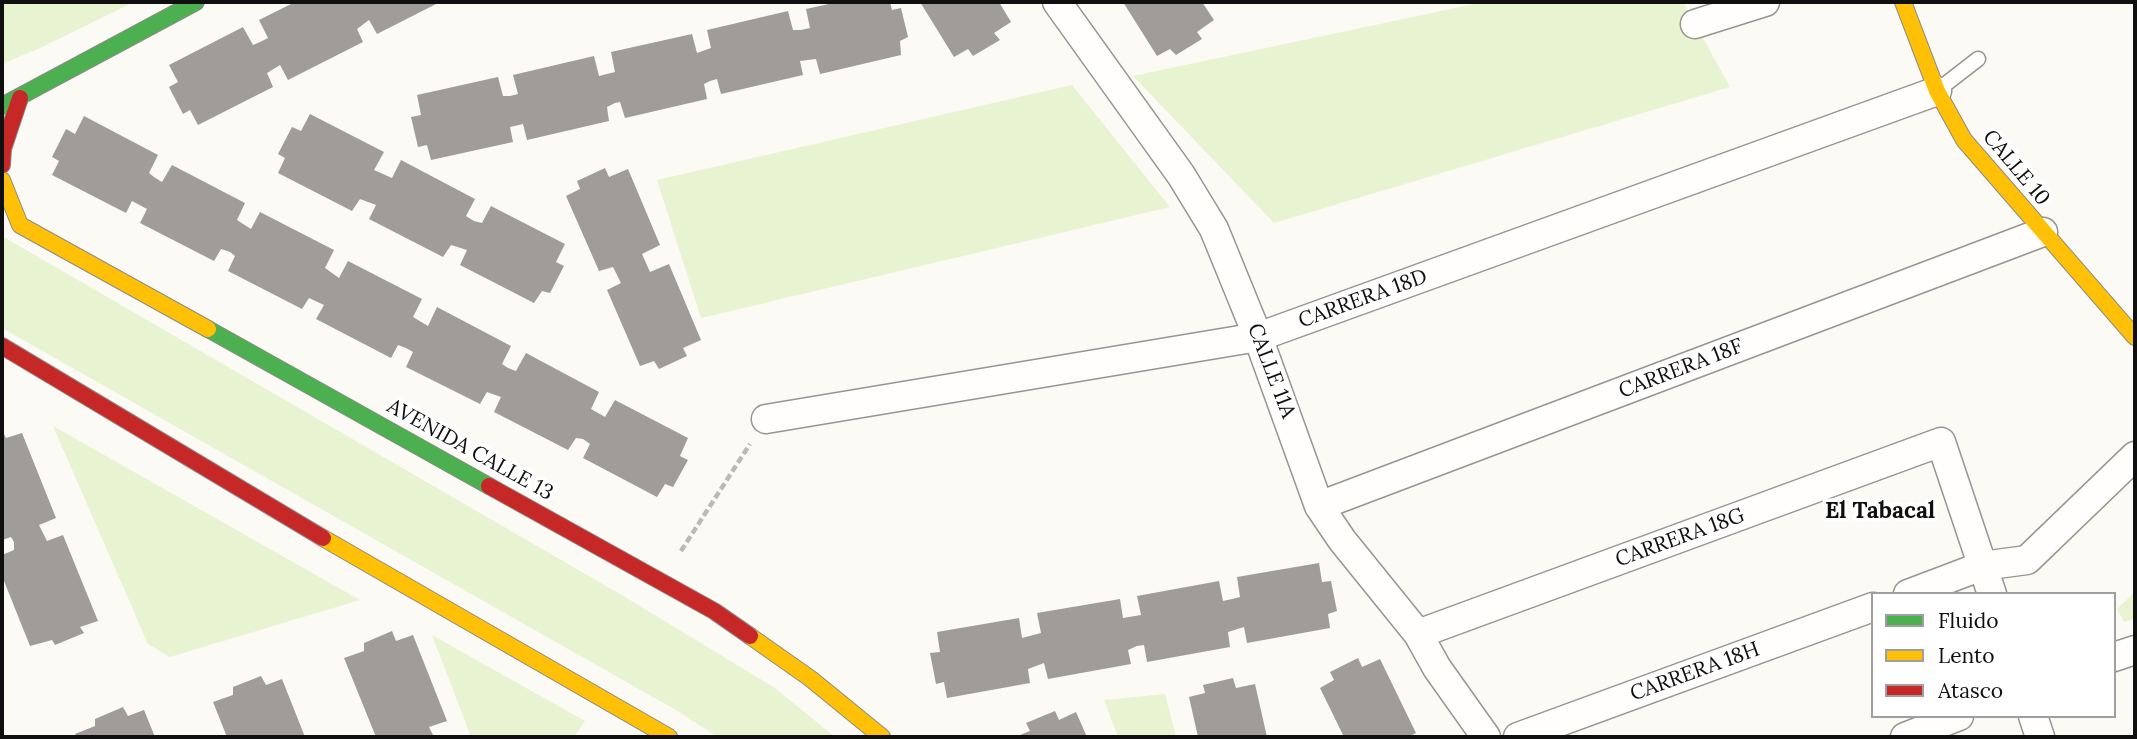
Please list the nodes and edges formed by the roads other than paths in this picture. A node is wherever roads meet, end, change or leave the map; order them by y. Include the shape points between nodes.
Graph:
1 (196, 2) edge
2 (1057, 2) edge
3 (1765, 2) edge
4 (1903, 2) edge
5 (1695, 24) dead end
6 (1978, 59) dead end
7 (1937, 91) junction
8 (20, 98) junction
9 (2, 106) edge
10 (2, 165) edge
11 (2, 180) edge
12 (2043, 232) junction
13 (1258, 337) junction
14 (2135, 337) edge
15 (2, 346) edge
16 (766, 419) road end
17 (2135, 456) edge
18 (1319, 506) junction
19 (1982, 566) junction
20 (1913, 592) edge
21 (1991, 592) edge
22 (1871, 608) edge
23 (1418, 634) junction
24 (2135, 650) edge
25 (2116, 656) edge
26 (1954, 718) edge
27 (2034, 718) edge
28 (669, 737) edge
29 (882, 737) edge
30 (1486, 737) edge
31 (1518, 737) edge
32 (1905, 737) edge
33 (2040, 737) edge

1 - 8 street
2 - 13 street, CALLE 11A via 1181,175 1214,229
3 - 5 street
4 - 7 street, CALLE 10
6 - 7 lane
7 - 12 street, CALLE 10 via 1964,140
7 - 13 street, CARRERA 18D
8 - 9 street
8 - 10 street
11 - 29 street, AVENIDA CALLE 13 via 20,225 663,580 811,679
12 - 14 street, CALLE 10
12 - 18 street, CARRERA 18F
13 - 16 street, CARRERA 18D
13 - 18 street, CALLE 11A
15 - 28 street
17 - 19 street via 2026,560
18 - 23 street, CALLE 11A
19 - 20 street
19 - 21 street
19 - 23 street, CARRERA 18G via 1941,442
22 - 31 street, CARRERA 18H
23 - 30 street, CALLE 11A
24 - 25 street
26 - 32 street
27 - 33 street

